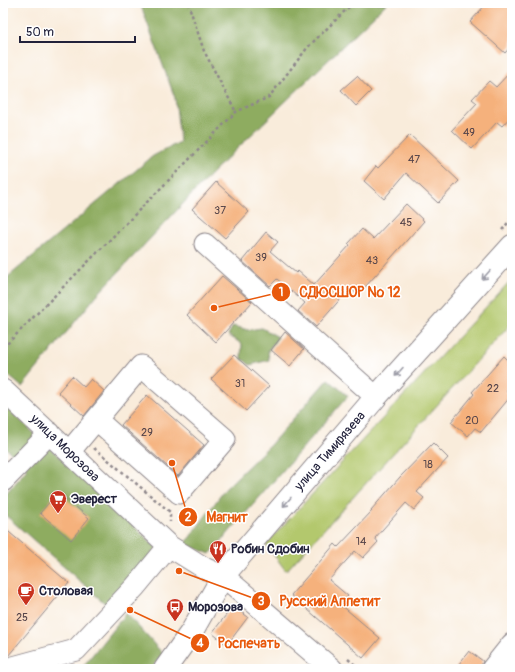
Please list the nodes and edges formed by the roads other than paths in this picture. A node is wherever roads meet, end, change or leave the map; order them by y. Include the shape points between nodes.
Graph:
1 (205, 244) dead end
2 (512, 246) edge
3 (3, 390) edge
4 (376, 397) junction
5 (97, 420) junction
6 (50, 433) junction
7 (76, 445) junction
8 (3, 481) edge
9 (169, 546) junction
10 (223, 576) junction
11 (512, 644) edge
12 (6, 669) edge
13 (165, 669) edge
14 (332, 669) edge
15 (492, 669) edge

1 - 4 street
2 -> 4 main road, улица Тимирязева
3 - 6 street, улица Морозова
4 -> 10 main road, улица Тимирязева
5 - 5 street via 140,366 225,439 178,493
5 - 7 street
6 - 7 street, улица Морозова
6 - 8 street
7 - 9 street, улица Морозова
9 - 10 street, улица Морозова via 206,569
9 - 12 street via 76,650
10 - 13 main road, улица Тимирязева via 192,631
10 - 14 street, улица Морозова
11 - 15 street

